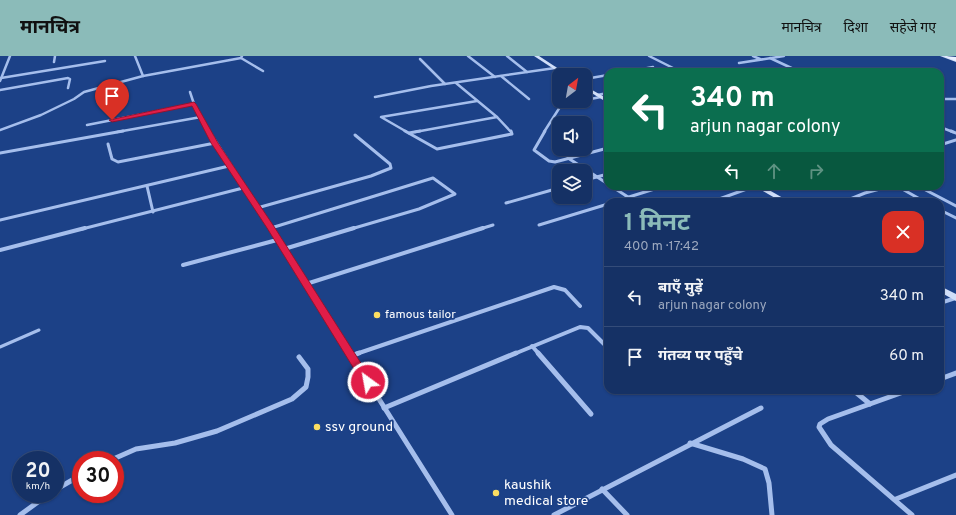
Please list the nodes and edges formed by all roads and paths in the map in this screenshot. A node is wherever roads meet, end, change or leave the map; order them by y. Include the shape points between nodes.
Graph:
1 (10, 56) edge
2 (55, 56) edge
3 (135, 56) edge
4 (468, 56) edge
5 (507, 56) edge
6 (536, 56) edge
7 (649, 56) edge
8 (753, 56) edge
9 (784, 56) edge
10 (942, 56) edge
11 (948, 56) edge
12 (241, 57) edge
13 (770, 58) junction
14 (420, 59) dead end
15 (761, 59) junction
16 (956, 60) edge
17 (105, 61) dead end
18 (54, 62) dead end
19 (739, 62) dead end
20 (653, 67) dead end
21 (552, 68) edge
22 (554, 68) edge
23 (648, 68) edge
24 (673, 68) edge
25 (791, 68) edge
26 (263, 71) dead end
27 (527, 72) junction
28 (143, 76) junction
29 (501, 76) junction
30 (604, 76) edge
31 (495, 77) junction
32 (2, 78) junction
33 (592, 78) edge
34 (0, 81) edge
35 (456, 83) junction
36 (445, 84) junction
37 (68, 88) dead end
38 (0, 90) edge
39 (190, 92) dead end
40 (592, 92) edge
41 (604, 94) edge
42 (599, 96) junction
43 (375, 97) dead end
44 (592, 98) edge
45 (529, 99) dead end
46 (604, 99) edge
47 (944, 99) edge
48 (956, 99) edge
49 (477, 101) junction
50 (194, 104) junction
51 (559, 108) edge
52 (201, 117) junction
53 (497, 117) junction
54 (88, 125) dead end
55 (944, 128) edge
56 (0, 130) edge
57 (409, 133) junction
58 (956, 133) edge
59 (355, 135) dead end
60 (956, 140) edge
61 (215, 143) junction
62 (108, 144) dead end
63 (944, 144) edge
64 (604, 149) edge
65 (0, 153) edge
66 (568, 158) junction
67 (229, 166) junction
68 (604, 175) edge
69 (598, 177) junction
70 (592, 178) edge
71 (604, 181) edge
72 (147, 186) junction
73 (244, 188) junction
74 (552, 190) edge
75 (617, 190) edge
76 (651, 190) edge
77 (745, 190) edge
78 (764, 190) edge
79 (876, 190) edge
80 (907, 190) edge
81 (926, 190) edge
82 (628, 197) junction
83 (625, 198) edge
84 (722, 198) edge
85 (779, 198) edge
86 (853, 198) edge
87 (919, 198) edge
88 (941, 198) edge
89 (944, 200) edge
90 (506, 203) dead end
91 (604, 205) edge
92 (956, 206) edge
93 (257, 208) junction
94 (153, 212) junction
95 (944, 212) edge
96 (956, 218) edge
97 (0, 220) edge
98 (493, 225) dead end
99 (539, 225) dead end
100 (271, 228) junction
101 (277, 240) junction
102 (284, 249) junction
103 (0, 250) edge
104 (183, 265) dead end
105 (306, 284) junction
106 (944, 290) edge
107 (956, 298) edge
108 (944, 302) edge
109 (580, 306) dead end
110 (39, 330) dead end
111 (604, 344) edge
112 (532, 346) junction
113 (0, 347) edge
114 (351, 356) junction
115 (299, 357) dead end
116 (956, 373) edge
117 (944, 378) edge
118 (858, 394) edge
119 (898, 394) edge
120 (870, 404) junction
121 (384, 408) junction
122 (761, 408) dead end
123 (591, 414) dead end
124 (689, 443) junction
125 (124, 454) edge
126 (956, 475) edge
127 (602, 489) junction
128 (896, 499) junction
129 (37, 503) edge
130 (20, 515) edge
131 (452, 515) edge
132 (554, 515) edge
133 (628, 515) edge
134 (772, 515) edge
135 (912, 515) edge

1 - 32 street
2 - 18 street
3 - 28 street
4 - 31 street
5 - 27 street
6 - 22 street
7 - 24 street
8 - 15 street
9 - 13 street
10 - 16 street
11 - 16 main road
12 - 26 street
12 - 28 street
13 - 15 street
13 - 25 street
14 - 36 street
15 - 19 street
17 - 32 street
20 - 23 street
21 - 27 street
27 - 29 street
28 - 56 street via 84,92 41,115
29 - 31 street
29 - 45 street
30 - 33 street
31 - 35 street
32 - 34 street
35 - 36 street
35 - 49 street
36 - 43 street
37 - 38 street via 70,79 66,78
39 - 50 street
40 - 42 street
41 - 42 street
42 - 44 street
42 - 46 street
47 - 48 street
49 - 53 street
49 - 57 street via 381,117
50 - 52 street
50 - 54 street
51 - 66 street via 534,148 552,162
52 - 61 street
52 - 65 street
53 - 57 street
53 - 57 street via 512,134 437,149
55 - 58 street
59 - 93 street via 390,164 391,168
60 - 63 street
61 - 62 street via 118,162 112,159
61 - 67 street
64 - 66 street
66 - 69 street
67 - 72 street
67 - 73 street
68 - 69 street
69 - 70 street
69 - 71 street
72 - 94 street
72 - 97 street
73 - 93 street
73 - 94 street
74 - 90 street
75 - 82 street
76 - 82 street
77 - 84 street
78 - 85 street
79 - 86 street
80 - 87 street
81 - 88 street
82 - 83 street
89 - 92 street
91 - 99 street
93 - 100 street
94 - 103 street
95 - 96 street
98 - 105 street
100 - 101 street
100 - 102 street via 434,178 455,194 419,209
101 - 102 street
101 - 104 street
102 - 105 street
105 - 114 street
106 - 107 street
107 - 108 street
109 - 114 street via 565,290 554,288
110 - 113 lane
111 - 112 street via 592,331 584,327
112 - 121 street
112 - 123 street
114 - 121 street
115 - 125 street via 308,369 308,377 306,387 292,399 196,438 136,449
116 - 117 street
118 - 120 street
119 - 120 street
120 - 128 street via 828,419 820,424 820,430 842,455
121 - 131 street
122 - 124 street
124 - 127 street
124 - 134 street via 743,459 764,469 769,482
126 - 128 street
127 - 132 street
127 - 133 street
128 - 135 street
129 - 130 street

